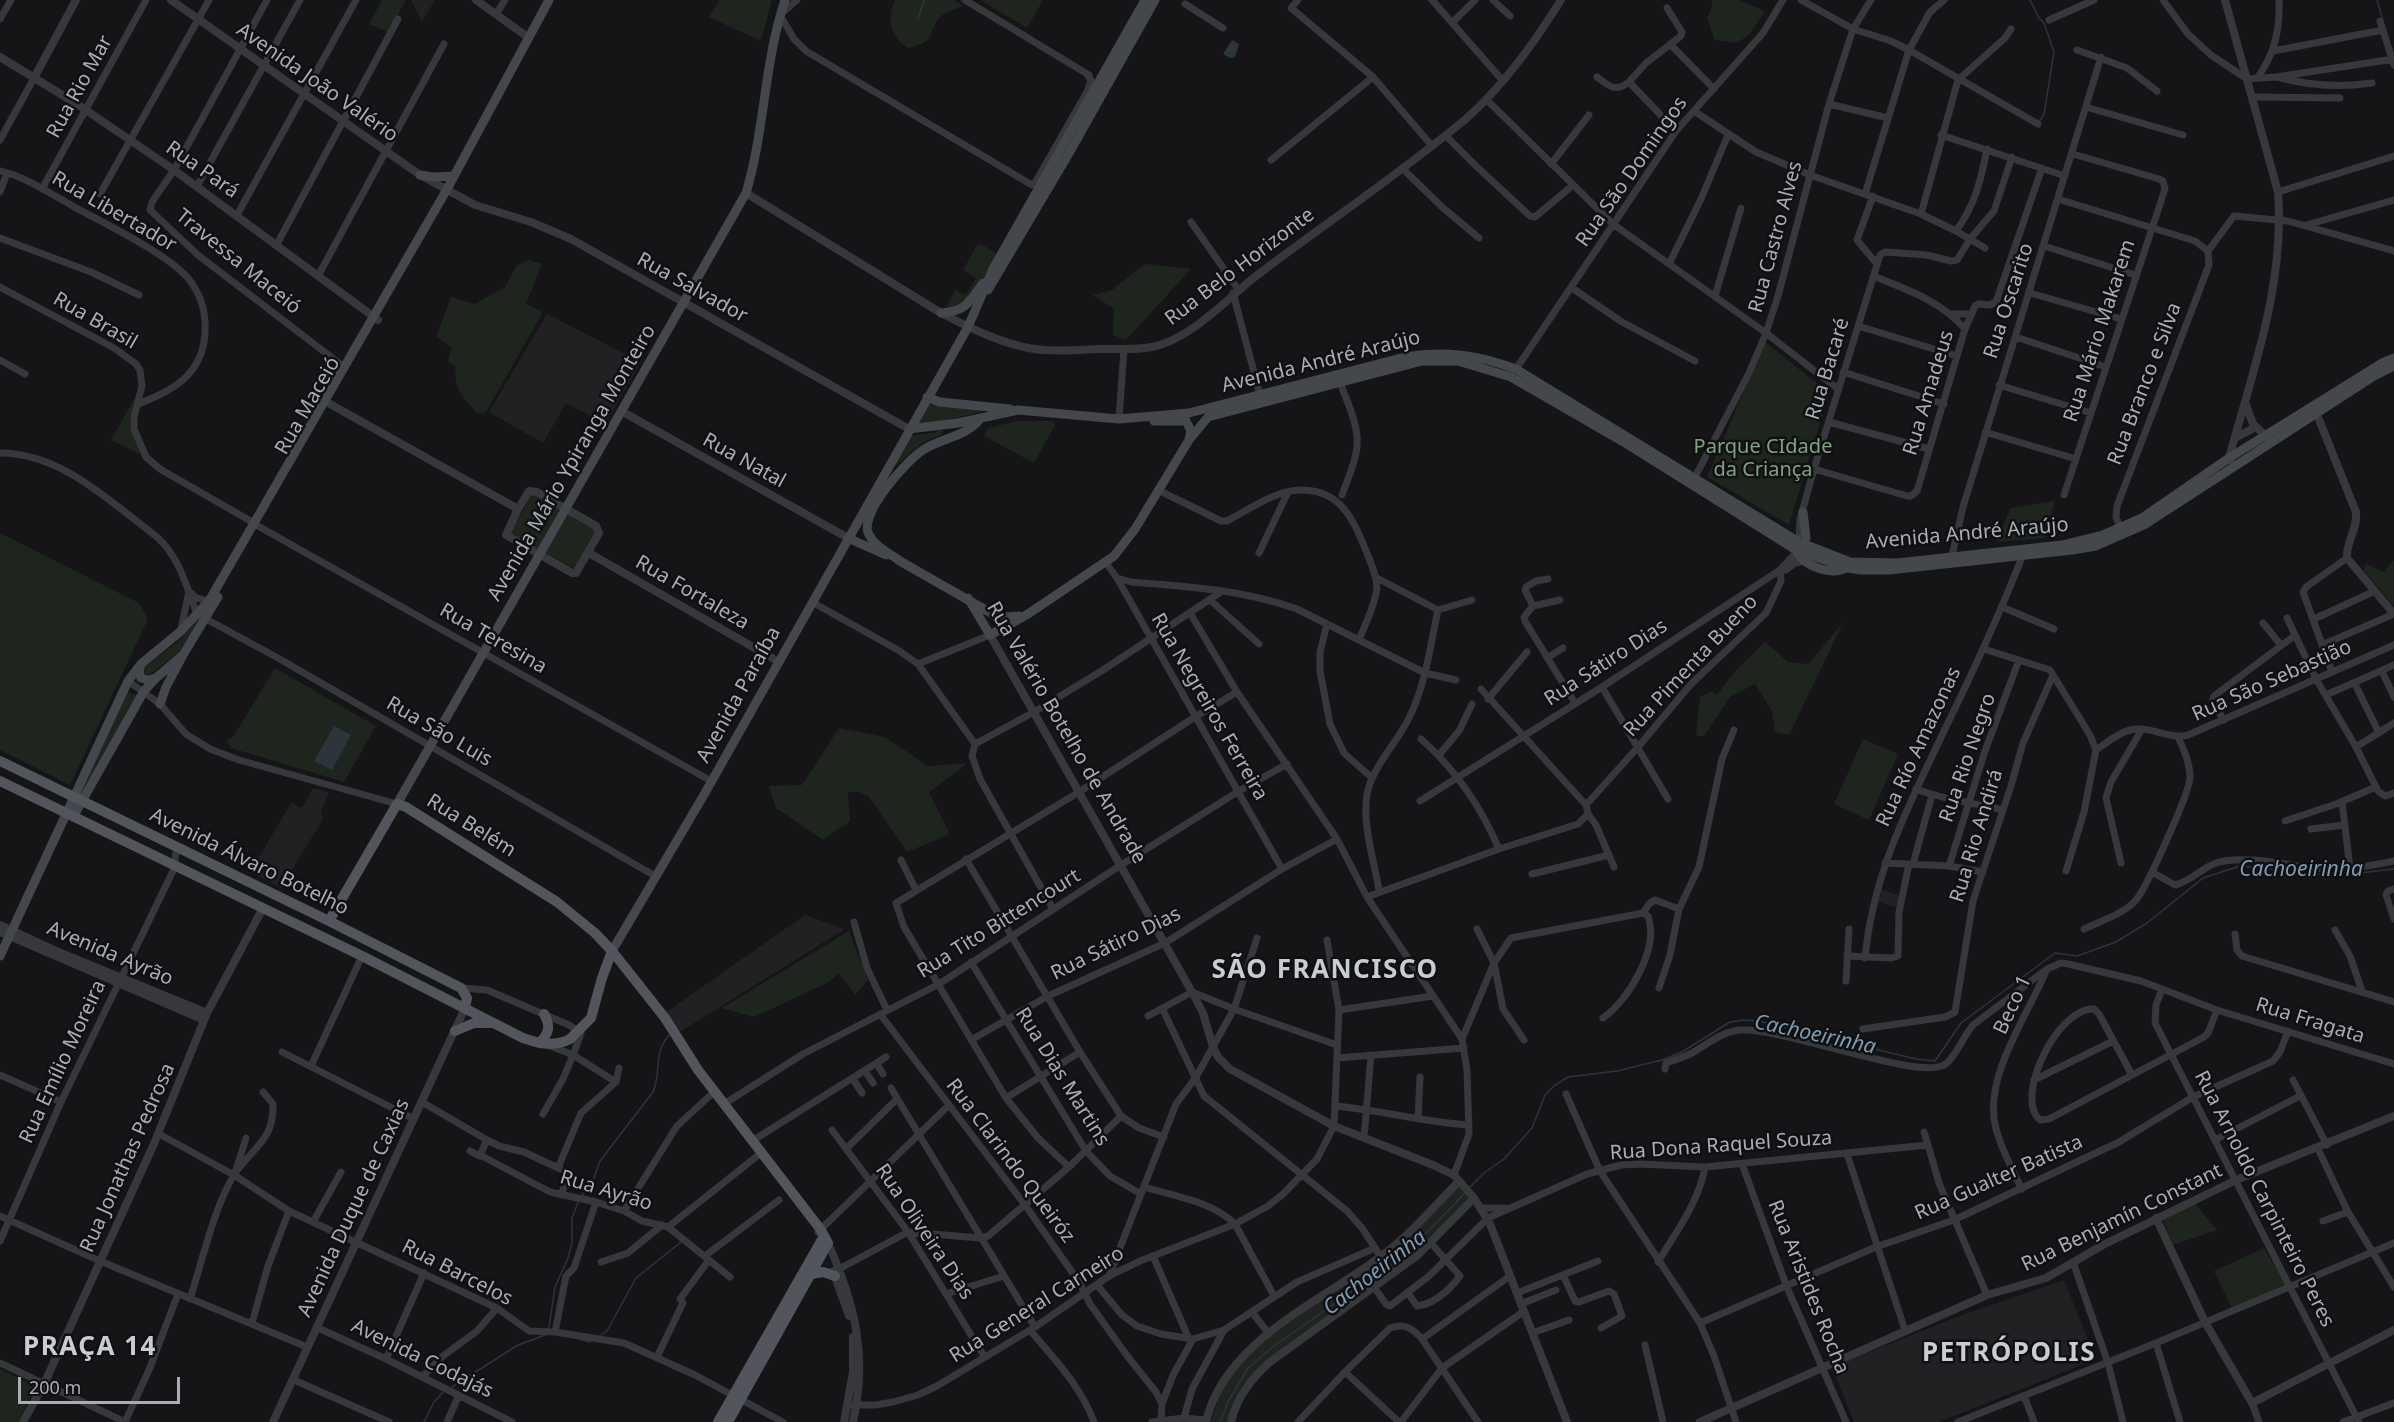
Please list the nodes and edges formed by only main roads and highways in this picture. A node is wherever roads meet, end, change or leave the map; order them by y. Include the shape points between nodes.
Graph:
1 (549, 0) edge
2 (556, 0) edge
3 (784, 0) edge
4 (1145, 0) edge
5 (1155, 0) edge
6 (420, 176) road end
7 (454, 176) junction
8 (449, 192) junction
9 (993, 269) junction
10 (980, 302) junction
11 (941, 313) road end
12 (375, 318) junction
13 (2394, 358) edge
14 (2394, 366) edge
15 (927, 398) junction
16 (1018, 410) junction
17 (2316, 410) junction
18 (980, 419) junction
19 (1123, 419) junction
20 (909, 429) junction
21 (1189, 440) junction
22 (2232, 462) junction
23 (1803, 512) road end
24 (256, 524) junction
25 (1799, 527) road end
26 (1789, 536) junction
27 (848, 538) junction
28 (1800, 543) junction
29 (903, 562) junction
30 (1849, 565) junction
31 (968, 598) junction
32 (1028, 614) junction
33 (201, 617) junction
34 (183, 655) junction
35 (141, 664) junction
36 (156, 678) junction
37 (160, 704) road end
38 (0, 761) edge
39 (0, 781) edge
40 (78, 798) junction
41 (397, 804) junction
42 (70, 815) junction
43 (329, 921) junction
44 (612, 951) junction
45 (0, 956) edge
46 (465, 1008) junction
47 (544, 1014) road end
48 (495, 1024) junction
49 (455, 1031) road end
50 (542, 1044) junction
51 (810, 1272) junction
52 (837, 1272) road end
53 (736, 1399) junction
54 (718, 1422) edge
55 (729, 1422) edge

1 - 7 main road, Rua Maceió
2 - 8 main road, Rua Maceió
3 - 41 main road, Avenida Mário Ypiranga Monteiro via 746,193
4 - 9 main road via 1068,130
5 - 10 main road
6 - 7 main road
7 - 8 main road, Rua Maceió
8 - 12 main road, Rua Maceió
9 - 10 main road
9 - 11 main road via 966,306 956,312
10 - 15 main road, Avenida Paraíba
12 - 24 main road, Rua Maceió
12 - 24 main road, Rua Maceió via 330,404
13 - 17 main road, Avenida André Araújo
14 - 17 main road, Avenida André Araújo
15 - 16 main road
15 - 20 main road, Avenida Paraíba
16 - 18 main road, Avenida André Araújo
16 - 19 main road, Avenida André Araújo
17 - 22 main road, Avenida André Araújo
18 - 20 main road, Avenida André Araújo
18 - 29 main road via 964,432 932,445 908,461 876,506 867,525 869,535
19 - 21 main road via 1186,421 1191,431
19 - 26 main road, Avenida André Araújo via 1188,413 1425,354 1468,355 1516,369
20 - 27 main road, Avenida Paraíba
21 - 28 main road, Avenida André Araújo via 1215,414 1422,361 1458,361 1530,386
21 - 32 main road via 1127,540 1106,563
22 - 30 main road, Avenida André Araújo via 2142,518 2087,540 1897,563
22 - 30 main road, Avenida André Araújo via 2144,525 2096,546 1889,570 1861,570
23 - 28 main road
24 - 33 main road, Rua Maceió
24 - 33 main road, Rua Maceió
25 - 26 main road
26 - 28 main road, Avenida André Araújo
27 - 29 main road, Rua Valério Botelho de Andrade
27 - 44 main road, Avenida Paraíba
28 - 30 main road, Avenida André Araújo
28 - 30 main road via 1798,555 1805,561 1833,572
29 - 31 main road, Rua Valério Botelho de Andrade
31 - 32 main road via 999,616
31 - 32 main road, Rua Valério Botelho de Andrade via 990,634
33 - 34 main road, Rua Maceió
33 - 35 main road, Rua Maceió
34 - 36 main road, Rua Maceió
34 - 37 main road
35 - 36 main road via 141,678
35 - 40 main road, Rua Maceió via 128,681
36 - 40 main road, Rua Maceió
38 - 40 main road, Avenida Álvaro Botelho
39 - 42 main road
40 - 42 main road, Rua Maceió
40 - 43 main road, Avenida Álvaro Botelho
41 - 43 main road, Avenida Mário Ypiranga Monteiro
41 - 44 main road, Rua Belém via 558,902
42 - 45 main road, Rua Maceió
42 - 46 main road
43 - 46 main road, Avenida Álvaro Botelho via 461,988 467,998
44 - 50 main road, Avenida Paraíba, bridge via 591,1018 570,1039
44 - 51 main road, Rua Belém via 665,1018 698,1070 822,1237
46 - 48 main road
47 - 50 main road via 549,1026
48 - 49 main road via 474,1023
48 - 50 main road
51 - 52 main road
51 - 53 main road
53 - 54 main road
53 - 55 main road

